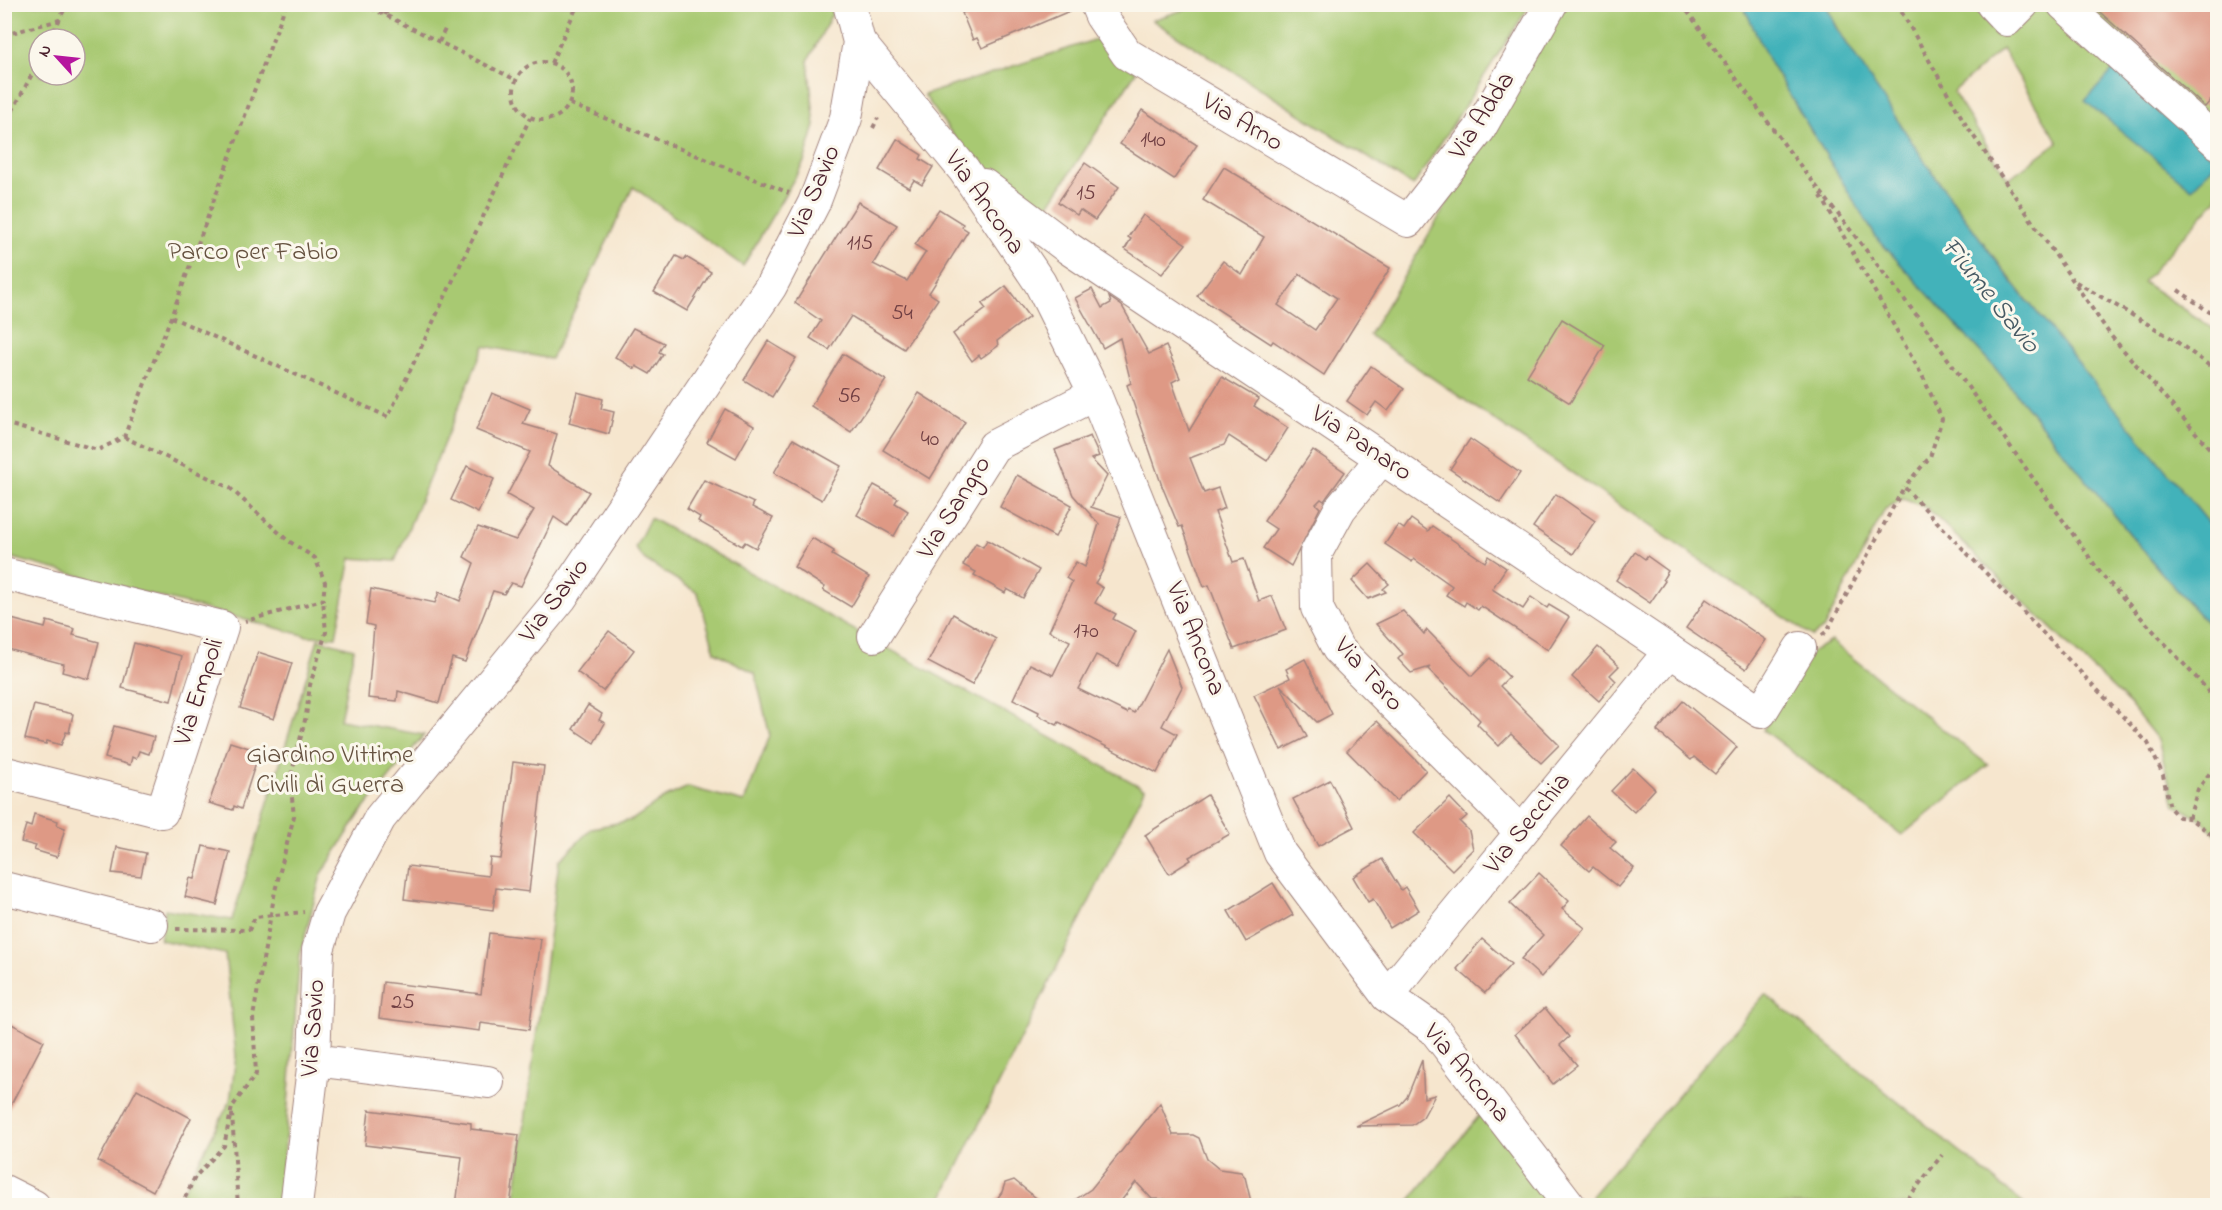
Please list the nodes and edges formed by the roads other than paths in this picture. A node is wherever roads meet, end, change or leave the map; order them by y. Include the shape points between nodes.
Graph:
1 (849, 4) edge
2 (1096, 4) edge
3 (1551, 4) edge
4 (1992, 4) edge
5 (2023, 4) edge
6 (2063, 4) edge
7 (859, 42) junction
8 (2217, 143) edge
9 (964, 170) junction
10 (1408, 221) joint
11 (1068, 248) junction
12 (1040, 283) junction
13 (1095, 394) junction
14 (1382, 458) junction
15 (4, 574) edge
16 (874, 636) dead end
17 (1800, 648) road end
18 (1670, 651) junction
19 (4, 777) edge
20 (1521, 832) junction
21 (4, 888) edge
22 (167, 927) road end
23 (1387, 996) junction
24 (314, 1060) junction
25 (488, 1082) dead end
26 (4, 1191) edge
27 (34, 1206) edge
28 (296, 1206) edge
29 (1570, 1206) edge

1 - 7 street, Via Savio
2 - 10 street, Via Arno via 1127,54
3 - 10 street, Via Adda via 1479,130
4 - 5 street via 2007,20
6 - 8 street
7 - 9 street, Via Ancona
7 - 24 street, Via Savio via 846,118 814,203 771,286 561,598 380,818 328,913 318,950
9 - 11 street, Via Panaro
9 - 12 street, Via Ancona
11 - 12 street
11 - 14 street, Via Panaro
12 - 13 street, Via Ancona
13 - 16 street, Via Sangro via 994,446
13 - 23 street, Via Ancona via 1280,853
14 - 18 street, Via Panaro
14 - 20 street, Via Taro via 1340,509 1316,553 1317,608 1338,649
15 - 19 street, Via Empoli via 222,627 162,812 6,773
17 - 18 street, Via Panaro via 1761,712
18 - 20 street, Via Secchia
20 - 23 street, Via Secchia
21 - 22 street
23 - 29 street, Via Ancona via 1434,1029
24 - 25 street
24 - 28 street, Via Savio
26 - 27 street

